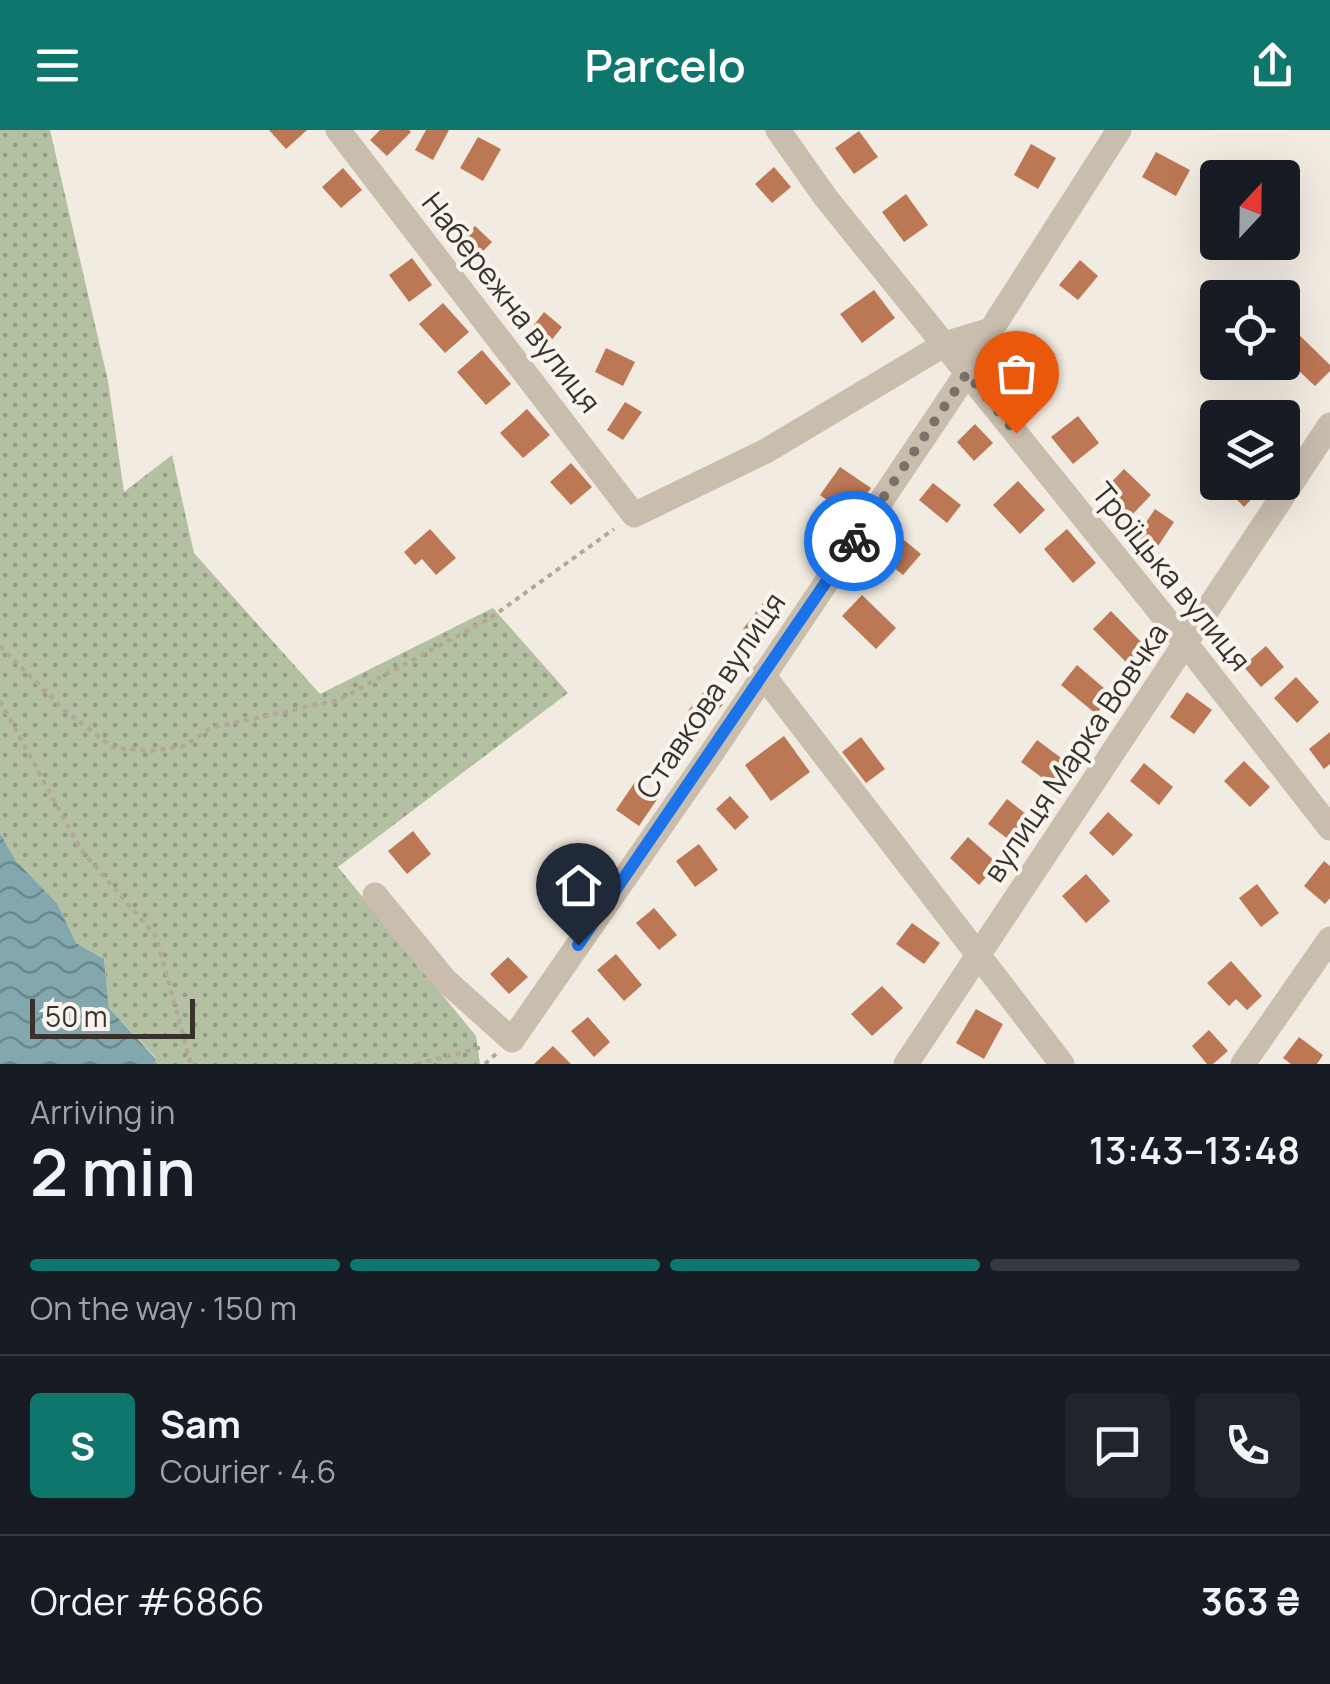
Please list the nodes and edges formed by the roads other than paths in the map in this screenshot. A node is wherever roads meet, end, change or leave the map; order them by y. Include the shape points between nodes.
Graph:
1 (338, 130) edge
2 (778, 130) edge
3 (1119, 130) edge
4 (991, 330) junction
5 (945, 344) junction
6 (967, 373) junction
7 (1330, 425) edge
8 (1186, 644) junction
9 (763, 675) junction
10 (1330, 828) edge
11 (375, 895) dead end
12 (1330, 940) edge
13 (978, 954) junction
14 (906, 1064) edge
15 (1062, 1064) edge
16 (1244, 1064) edge

1 - 5 street, Набережна вулиця via 634,514 766,451
2 - 5 street, Троїцька вулиця
3 - 4 street, Ставкова вулиця
4 - 5 street
4 - 6 street, Ставкова вулиця
5 - 6 street, Троїцька вулиця
6 - 8 street, Троїцька вулиця
6 - 9 street, Ставкова вулиця
7 - 8 street, вулиця Марка Вовчка
8 - 10 street, Троїцька вулиця
8 - 13 street, вулиця Марка Вовчка
9 - 11 street, Ставкова вулиця via 512,1040 445,980
9 - 13 street
12 - 16 street
13 - 14 street, вулиця Марка Вовчка
13 - 15 street

